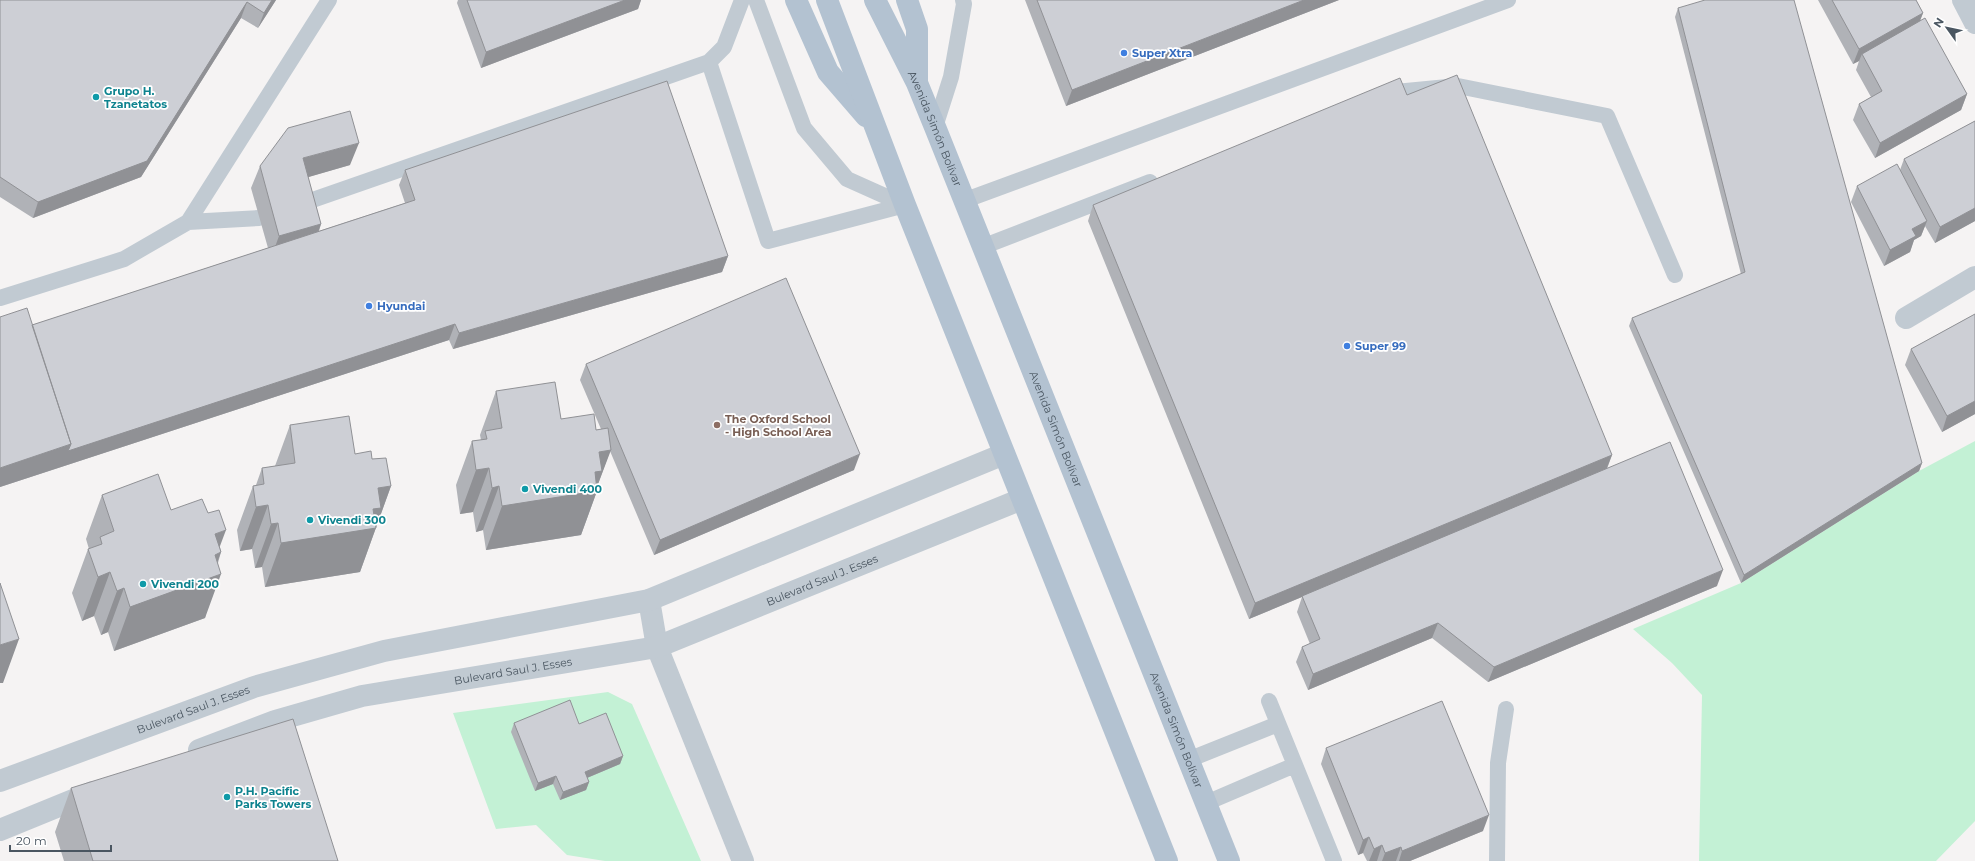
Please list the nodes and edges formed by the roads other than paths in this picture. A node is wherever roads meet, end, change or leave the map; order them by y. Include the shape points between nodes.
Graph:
1 (329, 0) edge
2 (742, 0) edge
3 (756, 0) edge
4 (796, 0) edge
5 (827, 0) edge
6 (875, 0) edge
7 (907, 0) edge
8 (962, 0) edge
9 (1508, 0) edge
10 (1963, 0) edge
11 (1975, 23) edge
12 (708, 62) junction
13 (917, 83) junction
14 (1373, 96) edge
15 (935, 127) junction
16 (876, 129) junction
17 (1166, 176) edge
18 (963, 201) junction
19 (301, 204) edge
20 (905, 205) junction
21 (259, 218) dead end
22 (188, 222) junction
23 (982, 247) junction
24 (1675, 275) dead end
25 (1975, 277) edge
26 (0, 298) edge
27 (1906, 318) dead end
28 (1004, 454) junction
29 (1022, 499) junction
30 (649, 600) junction
31 (657, 647) junction
32 (1269, 701) dead end
33 (1506, 709) dead end
34 (1278, 724) junction
35 (178, 758) edge
36 (1188, 760) junction
37 (1295, 765) junction
38 (0, 780) edge
39 (111, 785) edge
40 (1206, 803) junction
41 (0, 830) edge
42 (743, 861) edge
43 (1167, 861) edge
44 (1229, 861) edge
45 (1334, 861) edge
46 (1497, 861) edge

1 - 22 lane
2 - 12 lane via 724,47
3 - 20 lane via 804,128 847,179
4 - 16 main road via 828,72
5 - 16 main road
6 - 13 main road, Avenida Simón Bolívar
7 - 13 main road via 917,30
8 - 15 lane via 964,4 951,76
9 - 18 lane
10 - 11 street
12 - 19 lane
12 - 20 lane via 768,241
13 - 15 main road, Avenida Simón Bolívar
14 - 24 lane via 1381,93 1458,86 1607,116
15 - 18 main road, Avenida Simón Bolívar
16 - 20 main road
17 - 23 lane
18 - 23 main road, Avenida Simón Bolívar
20 - 28 main road
21 - 22 lane
22 - 26 lane via 124,259
23 - 36 main road, Avenida Simón Bolívar
25 - 27 street
28 - 29 main road
28 - 30 street, Bulevard Saul J. Esses
29 - 31 street, Bulevard Saul J. Esses
29 - 43 main road
30 - 31 street
30 - 38 street, Bulevard Saul J. Esses via 377,653 254,687
31 - 35 street, Bulevard Saul J. Esses via 362,696 275,721
31 - 42 street
32 - 34 lane
33 - 46 lane via 1498,763
34 - 36 lane
34 - 37 lane
36 - 40 main road, Avenida Simón Bolívar
37 - 40 lane
37 - 45 lane
39 - 41 street
40 - 44 main road, Avenida Simón Bolívar

